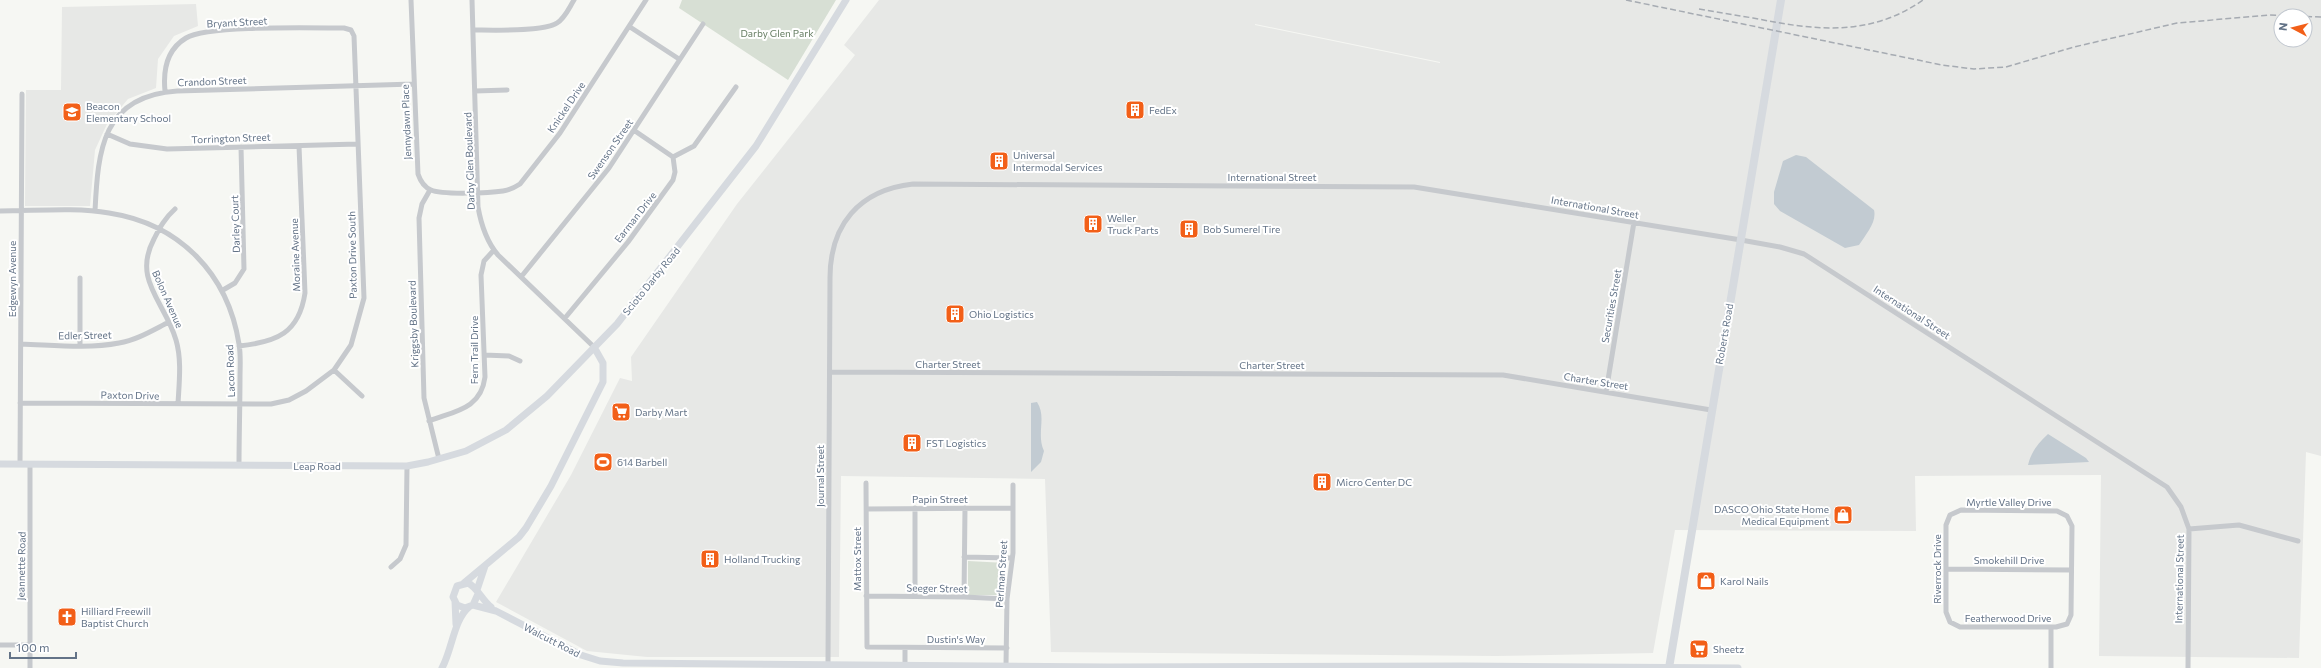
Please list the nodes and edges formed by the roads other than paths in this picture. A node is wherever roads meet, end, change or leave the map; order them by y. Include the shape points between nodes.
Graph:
1 (411, 0) edge
2 (472, 0) edge
3 (574, 0) edge
4 (646, 0) edge
5 (846, 0) edge
6 (1781, 0) edge
7 (703, 24) dead end
8 (630, 27) junction
9 (351, 30) joint
10 (473, 30) junction
11 (679, 58) junction
12 (414, 84) junction
13 (356, 86) junction
14 (736, 86) dead end
15 (508, 90) dead end
16 (164, 91) junction
17 (475, 91) junction
18 (22, 94) dead end
19 (635, 131) junction
20 (106, 134) junction
21 (358, 144) junction
22 (299, 146) junction
23 (241, 148) junction
24 (673, 157) junction
25 (430, 190) junction
26 (478, 191) junction
27 (175, 209) dead end
28 (0, 211) edge
29 (22, 211) junction
30 (95, 212) junction
31 (1634, 222) junction
32 (160, 228) junction
33 (1741, 240) junction
34 (494, 250) junction
35 (521, 277) junction
36 (80, 278) dead end
37 (830, 287) joint
38 (223, 290) junction
39 (565, 318) junction
40 (170, 322) junction
41 (21, 344) junction
42 (80, 345) junction
43 (239, 346) junction
44 (594, 347) junction
45 (484, 355) junction
46 (520, 361) dead end
47 (334, 370) junction
48 (830, 372) junction
49 (1606, 392) junction
50 (362, 396) dead end
51 (20, 403) junction
52 (178, 404) junction
53 (240, 405) junction
54 (1711, 410) junction
55 (429, 421) junction
56 (439, 459) junction
57 (0, 464) edge
58 (20, 464) junction
59 (30, 464) junction
60 (239, 465) junction
61 (408, 466) junction
62 (866, 484) dead end
63 (1013, 485) dead end
64 (915, 508) junction
65 (965, 508) junction
66 (1013, 508) junction
67 (866, 509) junction
68 (1950, 515) joint
69 (2189, 529) junction
70 (2298, 541) dead end
71 (964, 557) junction
72 (1012, 558) junction
73 (487, 563) junction
74 (391, 567) dead end
75 (1946, 568) junction
76 (2071, 570) junction
77 (464, 583) junction
78 (477, 592) junction
79 (866, 596) junction
80 (915, 596) junction
81 (964, 597) junction
82 (1007, 599) junction
83 (455, 601) junction
84 (471, 606) junction
85 (496, 611) junction
86 (1950, 622) joint
87 (456, 628) junction
88 (2051, 628) junction
89 (866, 635) joint
90 (0, 645) edge
91 (30, 645) junction
92 (904, 648) junction
93 (1007, 648) junction
94 (828, 664) junction
95 (1006, 665) junction
96 (671, 666) edge
97 (905, 666) edge
98 (1312, 667) edge
99 (1464, 667) edge
100 (1541, 667) edge
101 (30, 668) edge
102 (442, 668) edge
103 (1108, 668) edge
104 (1245, 668) edge
105 (1669, 668) edge
106 (1738, 668) edge
107 (2051, 668) edge
108 (2188, 668) edge

1 - 12 street, Jennydawn Place
2 - 10 street, Darby Glen Boulevard
3 - 10 street via 563,18 553,26
4 - 8 street, Knickel Drive
5 - 44 street, Scioto Darby Road via 756,146 627,311
6 - 33 main road, Roberts Road
7 - 11 street, Swenson Street
8 - 11 street
8 - 26 street, Knickel Drive via 560,133 520,184 502,191
9 - 13 street, Paxton Drive South via 354,36
9 - 16 street, Bryant Street via 251,30 192,35 179,43 168,58 164,70
10 - 17 street, Darby Glen Boulevard
11 - 19 street, Swenson Street
12 - 13 street, Crandon Street
12 - 25 street, Jennydawn Place via 418,174
13 - 16 street, Crandon Street
13 - 21 street, Paxton Drive South
14 - 24 street via 694,146
15 - 17 street
16 - 20 street, Crandon Street via 144,96 128,106
17 - 26 street, Darby Glen Boulevard
18 - 29 street, Edgewyn Avenue
19 - 24 street
19 - 35 street, Swenson Street via 609,168
20 - 23 street, Torrington Street via 130,144 157,149
20 - 30 street, Crandon Street via 97,168
21 - 22 street, Torrington Street
21 - 47 street, Paxton Drive South via 364,298 351,345
22 - 23 street, Torrington Street
22 - 43 street, Moraine Avenue via 306,292 303,307 297,321 283,335 266,342
23 - 38 street, Darley Court via 244,269 235,283
24 - 39 street, Earman Drive via 675,172 669,187
25 - 26 street
25 - 55 street, Kriggsby Boulevard via 422,204 419,218 424,398
26 - 34 street, Darby Glen Boulevard via 482,225
27 - 32 street, Bolon Avenue via 165,218
28 - 29 street, Lacon Road
29 - 30 street, Lacon Road
29 - 41 street, Edgewyn Avenue
30 - 32 street, Lacon Road via 141,220
31 - 33 street, International Street
31 - 37 street, International Street via 1414,187 913,184 878,193 861,203 851,213 834,242 830,262
31 - 49 street, Securities Street
32 - 38 street, Lacon Road via 185,245 202,262
32 - 40 street, Bolon Avenue via 146,258 146,272 153,292
33 - 54 main road, Roberts Road
33 - 69 street, International Street via 1788,249 1817,261 2158,480 2175,496 2184,512
34 - 35 street, Darby Glen Boulevard
34 - 45 street, Fern Trail Drive via 484,261 482,275
35 - 39 street, Darby Glen Boulevard
36 - 42 street
37 - 48 street, Journal Street
38 - 43 street, Lacon Road via 234,318
39 - 44 street, Darby Glen Boulevard
40 - 42 street, Edler Street via 119,343
40 - 52 street, Bolon Avenue via 178,352
41 - 42 street, Edler Street
41 - 51 street, Edgewyn Avenue
43 - 53 street, Lacon Road
44 - 56 street, Leap Road via 547,396 518,421 479,445
44 - 73 street via 600,356 604,375 594,403 526,528
45 - 46 street via 509,356
45 - 55 street, Fern Trail Drive via 482,393 468,406
47 - 50 street
47 - 53 street, Paxton Drive South via 321,382 289,400 270,404
48 - 49 street, Charter Street via 1498,375
48 - 94 street, Journal Street
49 - 54 street, Charter Street
51 - 52 street, Paxton Drive
51 - 58 street, Edgewyn Avenue
52 - 53 street, Paxton Drive
53 - 60 street, Lacon Road
54 - 105 main road, Roberts Road
55 - 56 street, Kriggsby Boulevard
56 - 61 street, Leap Road
57 - 58 street, Leap Road
58 - 59 street, Leap Road
59 - 60 street, Leap Road
59 - 91 street, Jeannette Road
60 - 61 street, Leap Road
61 - 74 street via 406,545 400,559
62 - 67 street, Mattox Street
63 - 66 street, Perlman Street
64 - 65 street, Papin Street
64 - 67 street, Papin Street
64 - 80 street
65 - 66 street, Papin Street
65 - 71 street
66 - 72 street, Perlman Street
67 - 79 street, Mattox Street
68 - 75 street, Riverrock Drive via 1946,525
68 - 76 street, Myrtle Valley Drive via 1961,510 2062,512 2072,526
69 - 70 street via 2239,525
69 - 108 street, International Street
71 - 72 street
71 - 81 street
72 - 82 street, Perlman Street
73 - 77 street
73 - 78 street
75 - 76 street, Smokehill Drive
75 - 86 street, Riverrock Drive via 1946,612
76 - 88 street, Featherwood Drive via 2071,615 2067,624
77 - 78 street via 472,585
77 - 83 street via 455,589
78 - 84 street
78 - 85 street, Walcutt Road
79 - 80 street, Seeger Street
79 - 89 street, Mattox Street
80 - 81 street, Seeger Street
81 - 82 street, Seeger Street
82 - 93 street, Perlman Street
83 - 84 street via 461,607
83 - 87 street
84 - 85 street, Walcutt Road
84 - 87 street via 463,612
85 - 96 street, Walcutt Road via 589,659
86 - 88 street, Featherwood Drive via 1960,627
87 - 102 street via 453,643
88 - 107 street
89 - 92 street, Dustin's Way via 868,648
90 - 91 street
91 - 101 street, Jeannette Road
92 - 93 street, Dustin's Way
92 - 97 street
93 - 95 street, Perlman Street
94 - 96 street, Walcutt Road
94 - 97 street, Walcutt Road
95 - 97 street, Walcutt Road
95 - 103 street, Walcutt Road
98 - 99 street, Walcutt Road
98 - 104 street, Walcutt Road
99 - 100 street, Walcutt Road
100 - 105 street, Walcutt Road
103 - 104 street, Walcutt Road
105 - 106 street, Walcutt Road

